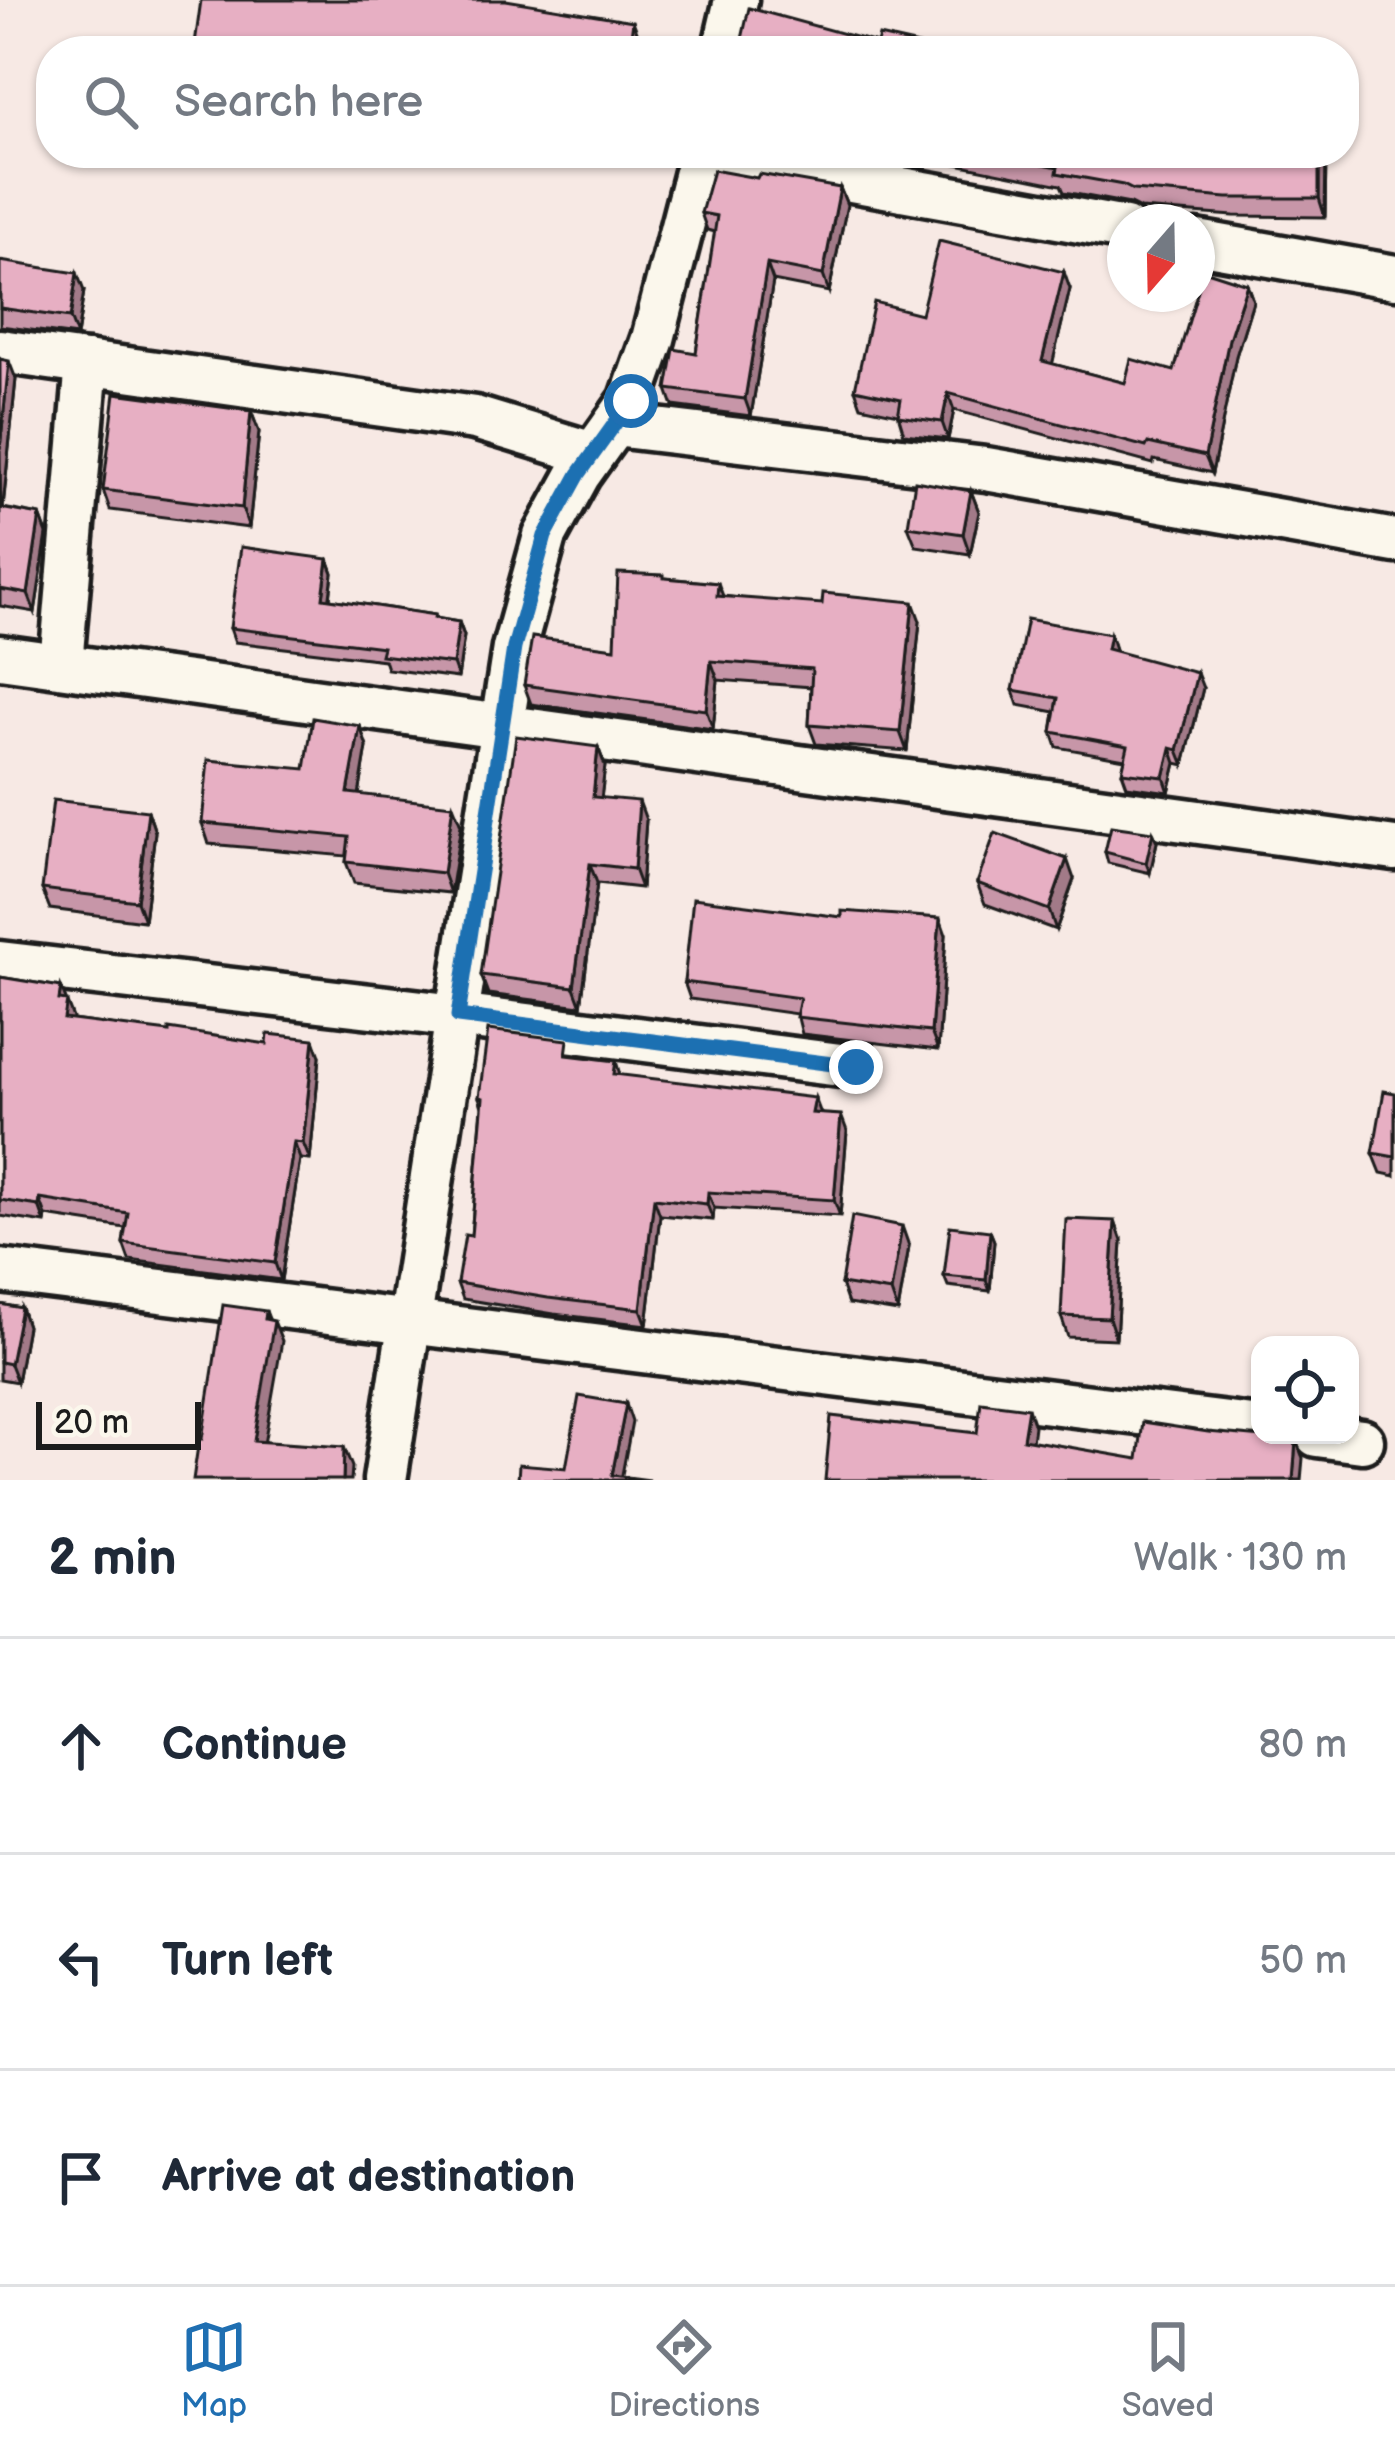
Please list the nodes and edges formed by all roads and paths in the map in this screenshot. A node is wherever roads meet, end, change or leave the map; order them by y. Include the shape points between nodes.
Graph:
1 (736, 0) edge
2 (728, 36) edge
3 (697, 168) edge
4 (785, 168) edge
5 (1107, 226) edge
6 (1215, 245) edge
7 (1395, 277) edge
8 (0, 351) edge
9 (87, 363) junction
10 (603, 440) junction
11 (1395, 541) edge
12 (0, 657) edge
13 (61, 664) junction
14 (501, 727) junction
15 (1395, 850) edge
16 (0, 963) edge
17 (458, 1016) junction
18 (856, 1067) dead end
19 (0, 1271) edge
20 (409, 1321) junction
21 (1251, 1427) edge
22 (1359, 1441) edge
23 (1362, 1441) dead end
24 (385, 1480) edge

1 - 2 street
3 - 10 street via 653,339 631,401
4 - 5 street
6 - 7 street
8 - 9 street
9 - 10 street
9 - 13 street
10 - 11 street via 986,469
10 - 14 street via 545,536
12 - 13 street
13 - 14 street
14 - 15 street
14 - 17 street
16 - 17 street
17 - 18 street
17 - 20 street
19 - 20 street
20 - 21 street
20 - 24 street
22 - 23 street

